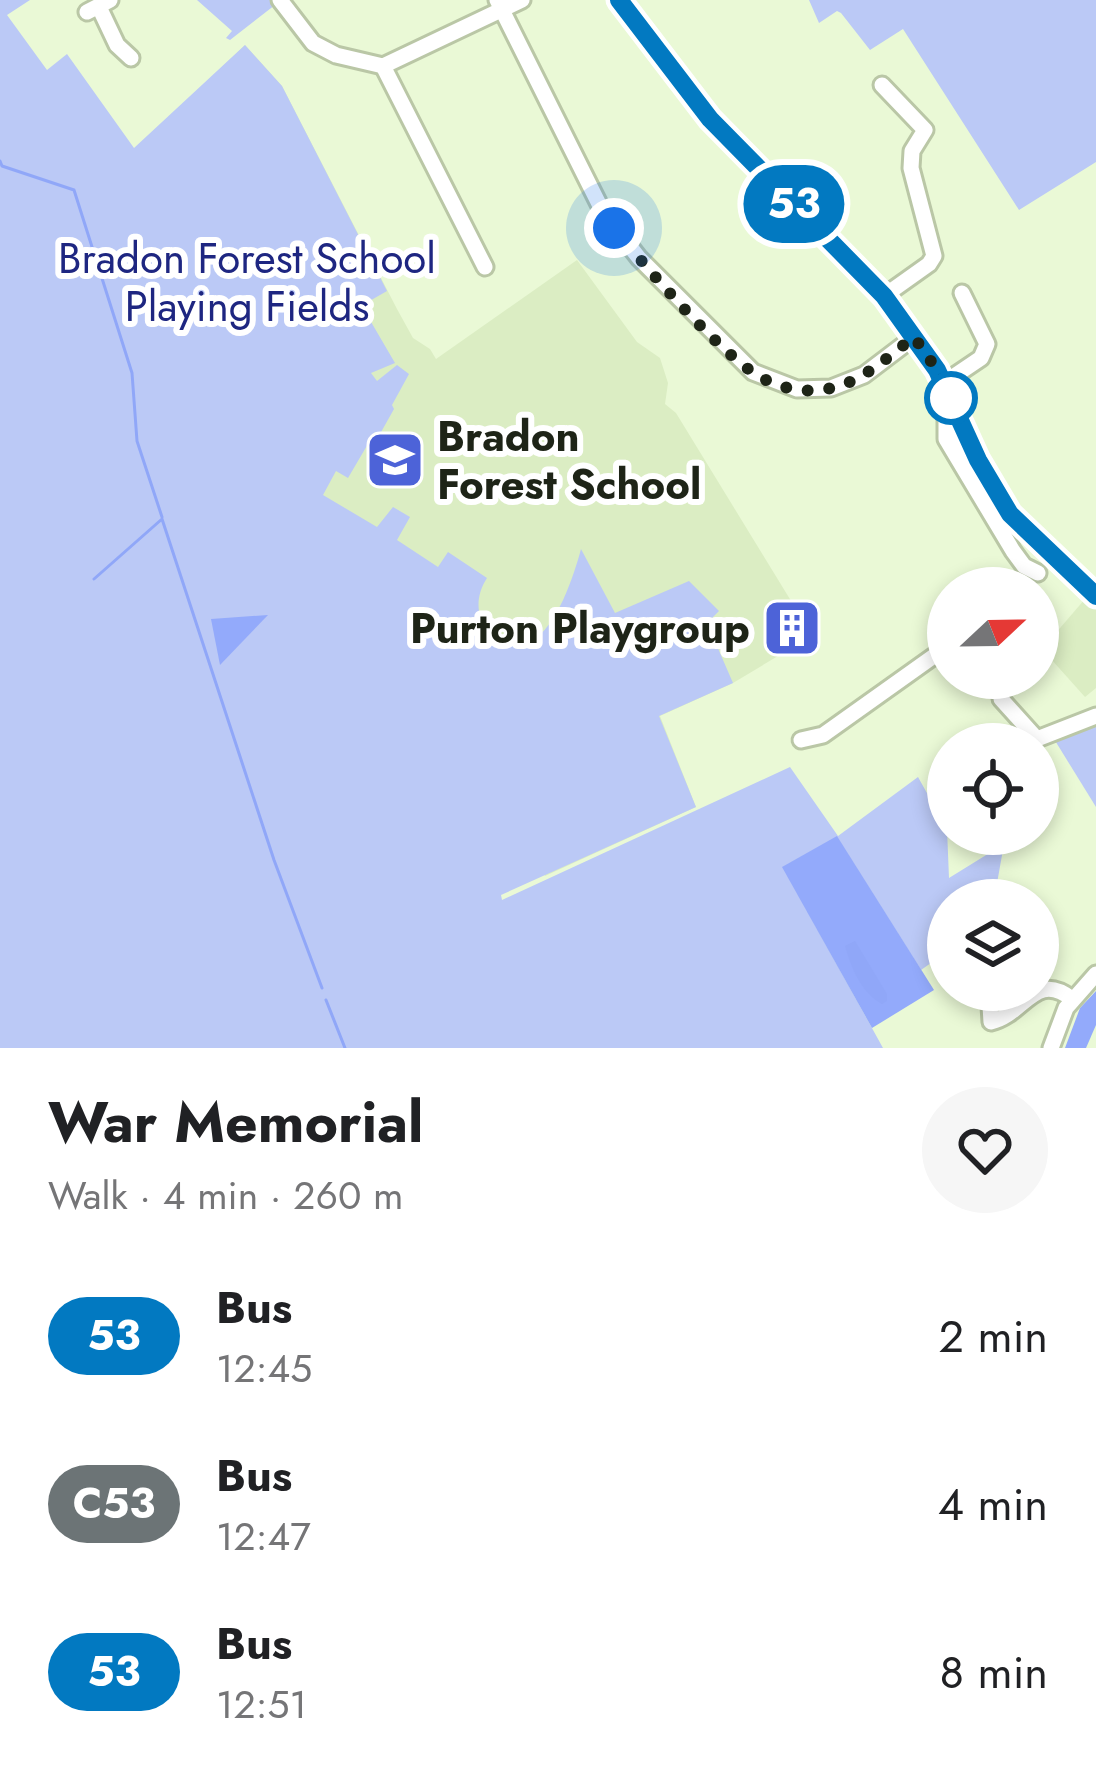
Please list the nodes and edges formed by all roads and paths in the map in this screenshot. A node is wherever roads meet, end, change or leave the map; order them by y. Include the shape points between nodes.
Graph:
1 (280, 0) edge
2 (522, 0) edge
3 (619, 0) edge
4 (499, 5) edge
5 (99, 6) edge
6 (131, 58) dead end
7 (383, 67) junction
8 (882, 86) dead end
9 (485, 267) dead end
10 (962, 293) dead end
11 (884, 296) junction
12 (914, 337) junction
13 (944, 383) junction
14 (958, 415) junction
15 (1057, 561) junction
16 (1025, 567) edge
17 (1050, 567) edge
18 (1096, 596) edge
19 (927, 661) edge
20 (1001, 699) dead end
21 (1096, 716) edge
22 (1020, 723) edge
23 (1059, 732) edge
24 (801, 740) dead end
25 (1096, 974) edge
26 (1059, 990) edge
27 (1072, 999) junction
28 (991, 1011) edge
29 (1014, 1011) edge
30 (1052, 1048) edge

1 - 7 street via 318,46
2 - 4 street
3 - 11 street via 710,119
4 - 7 street
4 - 12 street via 603,212 753,372 797,389 832,388
5 - 6 street
7 - 9 street
8 - 11 street via 925,130 911,168 934,248 929,264
10 - 13 street via 986,350
11 - 12 street
12 - 13 street
13 - 14 street
14 - 15 street via 996,495
14 - 16 street via 946,422 946,439
15 - 17 street
15 - 18 street
19 - 24 street via 828,732
20 - 22 street
21 - 23 street
25 - 27 street
26 - 27 street
27 - 30 street
28 - 29 street via 992,1022

